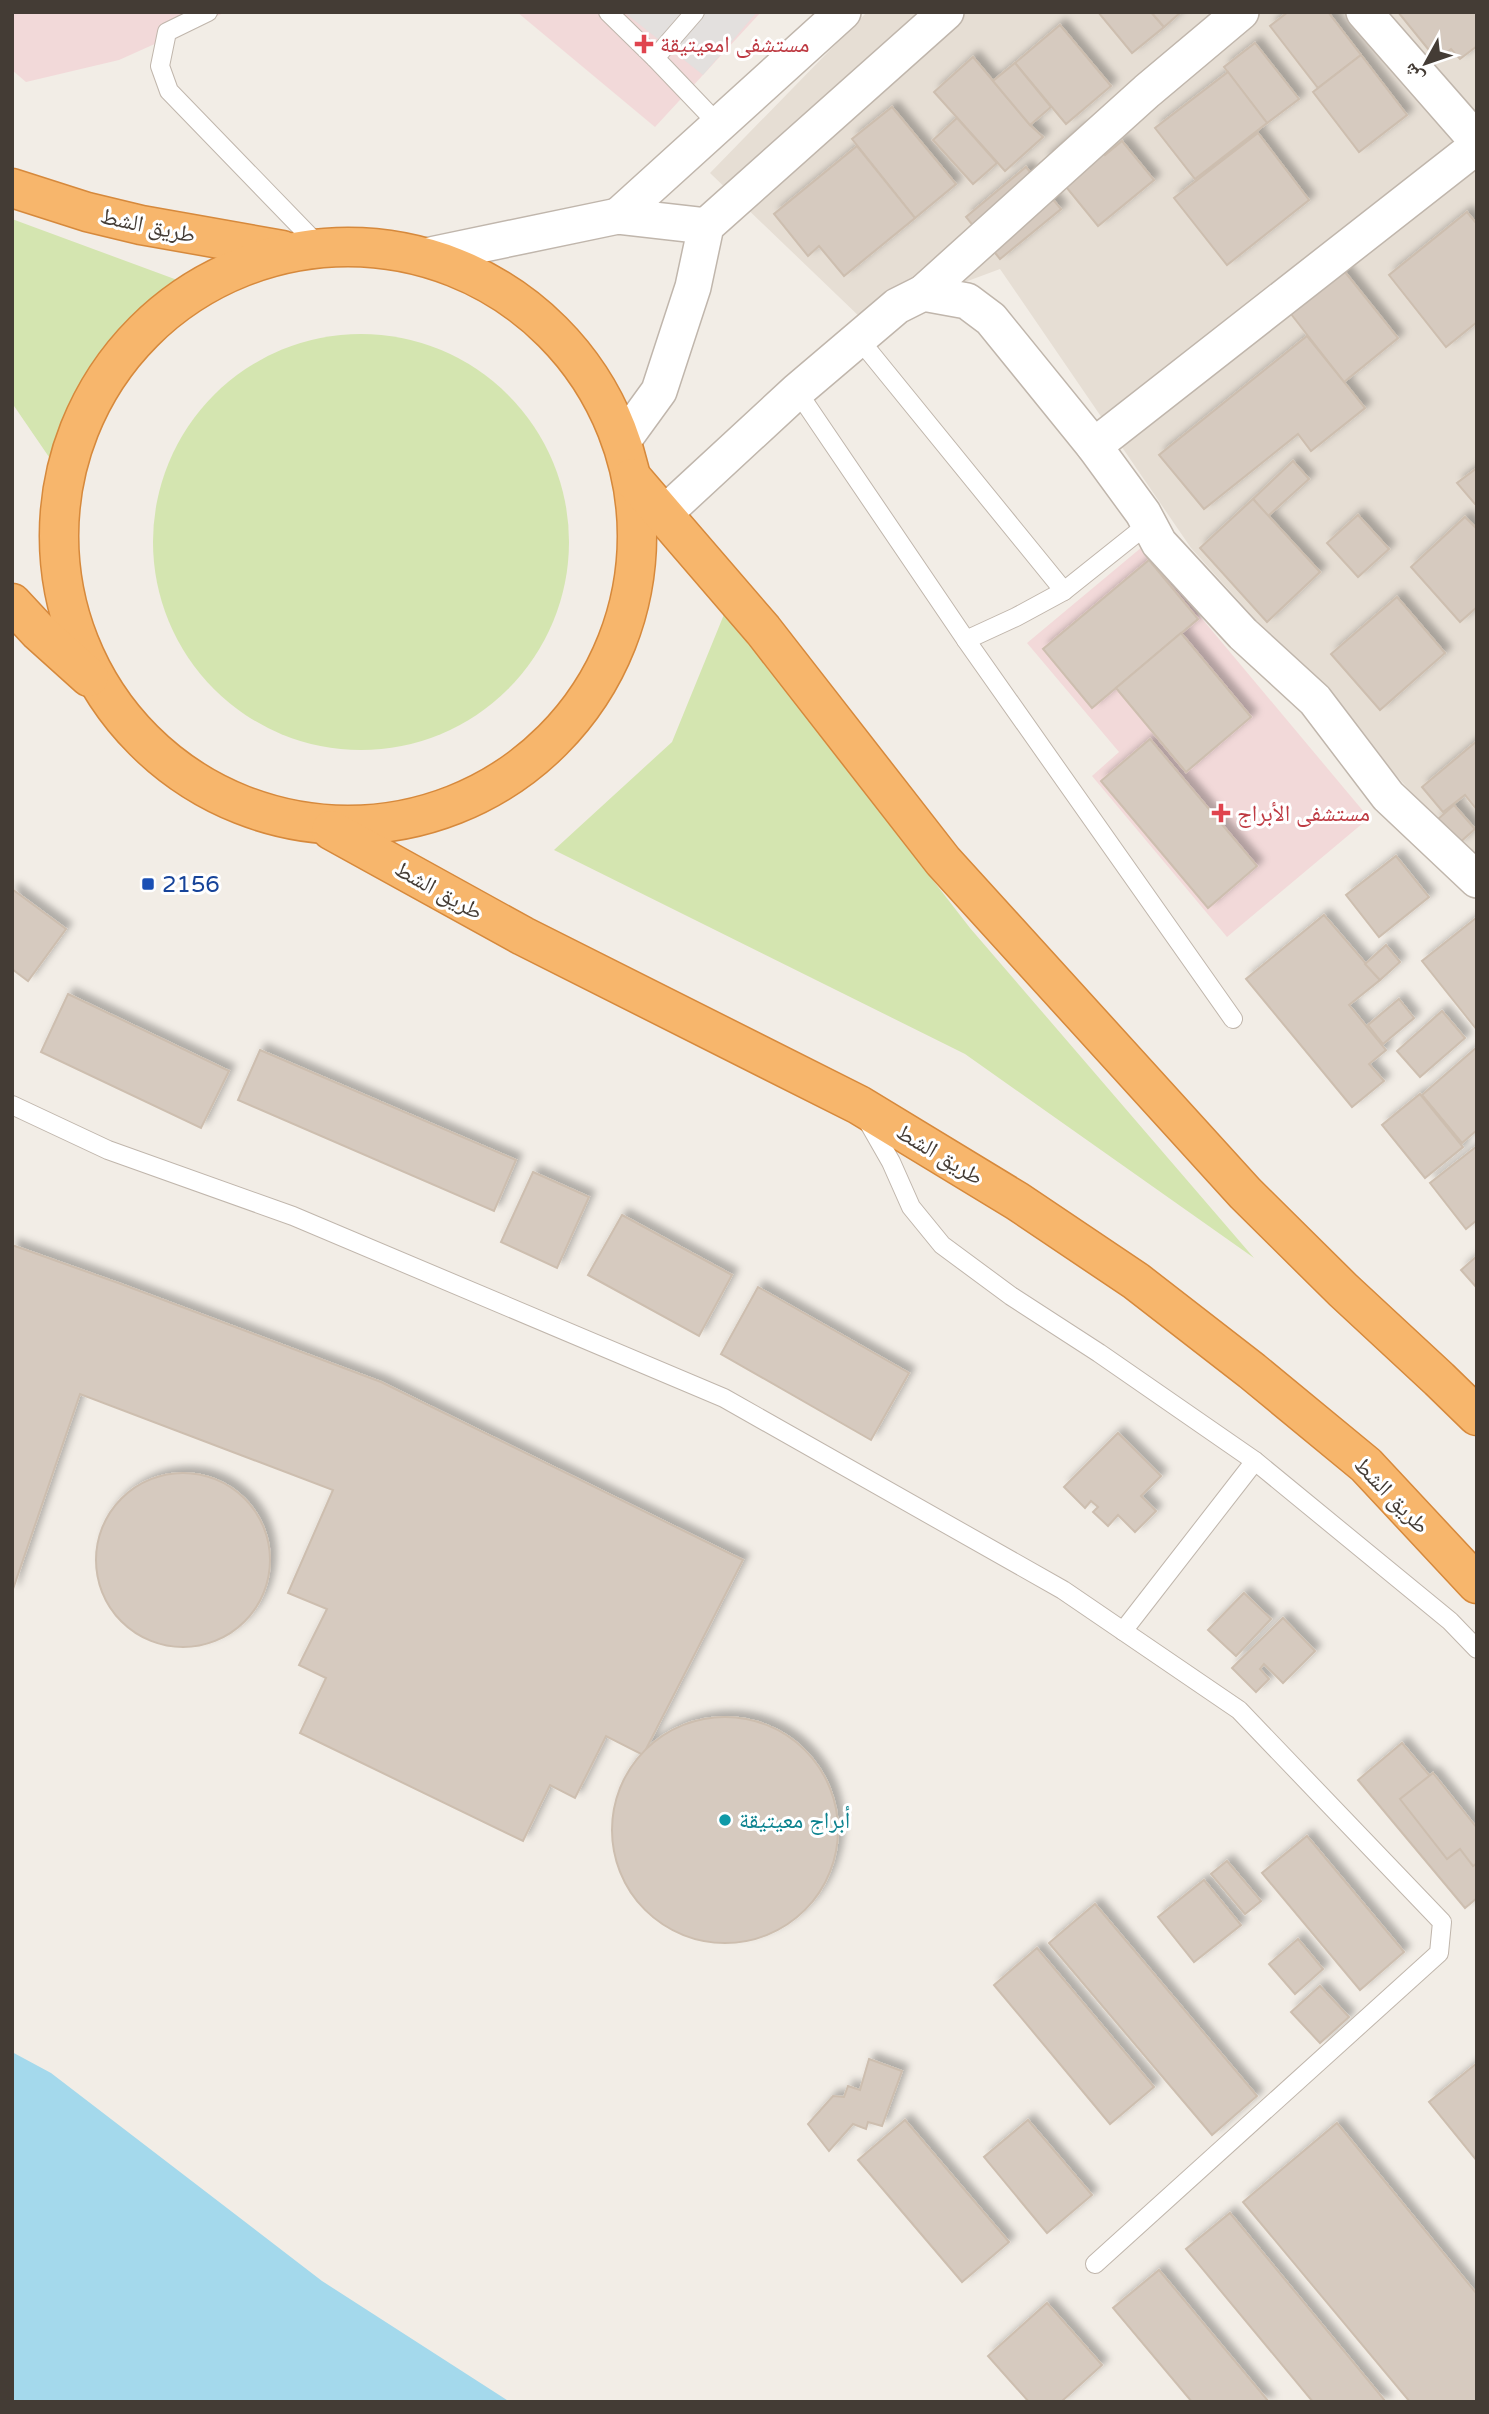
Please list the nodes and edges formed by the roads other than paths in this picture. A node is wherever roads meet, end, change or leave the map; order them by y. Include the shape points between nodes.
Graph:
1 (208, 12) edge
2 (608, 12) edge
3 (695, 12) edge
4 (843, 12) edge
5 (946, 12) edge
6 (1241, 12) edge
7 (1364, 12) edge
8 (654, 58) junction
9 (719, 125) junction
10 (1477, 144) edge
11 (12, 188) edge
12 (618, 216) junction
13 (706, 226) junction
14 (305, 251) junction
15 (426, 256) junction
16 (923, 293) junction
17 (859, 339) junction
18 (797, 391) junction
19 (622, 442) junction
20 (1094, 446) junction
21 (632, 478) junction
22 (664, 513) junction
23 (1148, 524) junction
24 (1064, 591) junction
25 (12, 604) edge
26 (966, 640) junction
27 (104, 691) junction
28 (331, 830) junction
29 (1477, 880) edge
30 (1233, 1019) dead end
31 (12, 1105) edge
32 (859, 1105) junction
33 (1477, 1416) edge
34 (1255, 1461) junction
35 (1477, 1584) edge
36 (1123, 1631) junction
37 (1477, 1649) edge
38 (1095, 2264) dead end

1 - 14 lane via 167,32 160,66 169,91
2 - 8 lane
3 - 8 lane
4 - 9 street
5 - 13 street
6 - 16 street
7 - 10 street
8 - 9 lane
9 - 12 street
10 - 20 street
11 - 14 highway, طريق الشط via 141,225
12 - 13 street
12 - 15 street
13 - 19 street via 693,287 659,391
14 - 15 highway, طريق الشط
14 - 27 highway via 221,274 163,311 115,362 80,422 61,489 59,559 74,628
15 - 19 highway, طريق الشط via 491,283 547,325 592,379
16 - 17 street via 897,306
16 - 20 street via 968,301 991,319
17 - 18 street
17 - 24 lane
18 - 22 street
18 - 26 lane
19 - 21 highway, طريق الشط
20 - 23 street
21 - 22 highway
21 - 28 highway, طريق الشط via 638,543 629,607 606,669 570,723 522,768 466,801 404,820
22 - 33 highway via 764,630 943,861 1245,1193
23 - 24 lane
23 - 29 street via 1159,543 1243,634 1315,700 1388,796
24 - 26 lane
25 - 27 highway
26 - 30 lane
27 - 28 highway via 149,745 205,787 270,815
28 - 32 highway, طريق الشط via 523,936
31 - 36 lane via 108,1150 293,1216 724,1398 1063,1590
32 - 34 lane via 911,1207 942,1245
32 - 35 highway, طريق الشط via 1017,1201 1147,1289 1366,1465
34 - 36 lane
34 - 37 lane via 1450,1621
36 - 38 lane via 1239,1710 1442,1922 1439,1953

